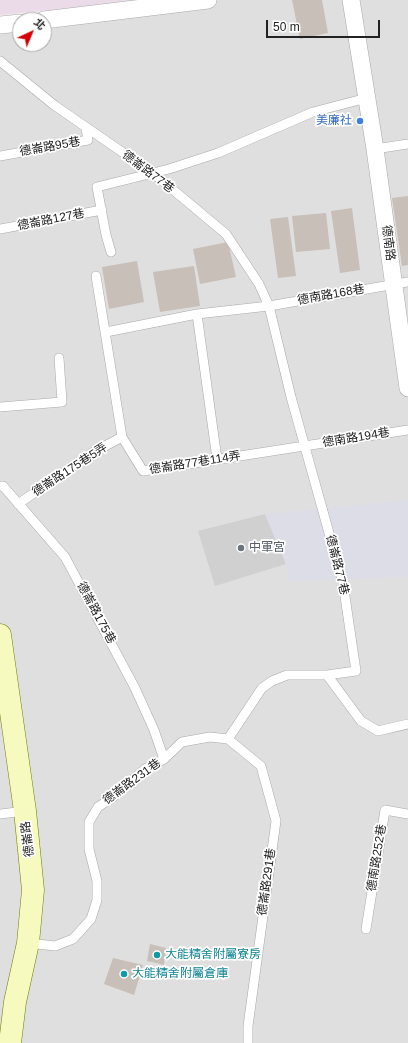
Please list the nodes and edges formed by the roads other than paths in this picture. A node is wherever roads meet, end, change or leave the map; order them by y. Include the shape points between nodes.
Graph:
1 (208, 0) edge
2 (351, 0) edge
3 (52, 19) edge
4 (12, 24) edge
5 (0, 26) edge
6 (0, 62) edge
7 (367, 98) junction
8 (86, 128) junction
9 (408, 144) edge
10 (375, 149) junction
11 (0, 156) edge
12 (154, 174) junction
13 (102, 210) junction
14 (0, 230) edge
15 (111, 252) dead end
16 (96, 276) dead end
17 (400, 283) edge
18 (269, 306) junction
19 (197, 314) junction
20 (106, 332) junction
21 (58, 358) dead end
22 (408, 388) edge
23 (0, 407) edge
24 (408, 430) edge
25 (122, 437) junction
26 (305, 446) junction
27 (217, 459) junction
28 (0, 486) edge
29 (18, 504) junction
30 (1, 645) edge
31 (327, 675) junction
32 (408, 724) edge
33 (228, 739) junction
34 (164, 759) junction
35 (25, 811) junction
36 (0, 814) edge
37 (408, 814) edge
38 (366, 929) dead end
39 (28, 943) junction
40 (10, 1043) edge
41 (248, 1043) edge

1 - 3 street
2 - 7 street, 德南路
4 - 5 street
6 - 8 lane, 德崙路77巷
7 - 10 street, 德南路
7 - 12 lane via 313,112 218,153
8 - 11 lane, 德崙路95巷 via 88,140
8 - 12 lane, 德崙路77巷
9 - 10 lane
10 - 17 street, 德南路
12 - 13 lane via 97,186
12 - 18 lane, 德崙路77巷 via 226,234 259,284
13 - 14 lane, 德崙路127巷
13 - 15 lane
16 - 20 lane, 德崙路77巷114弄
17 - 18 lane, 德南路168巷
17 - 22 street, 德南路
18 - 19 lane
18 - 26 lane, 德崙路77巷
19 - 20 lane
19 - 27 lane
20 - 25 lane, 德崙路77巷114弄
21 - 23 lane via 62,402
24 - 26 lane, 德南路194巷
25 - 27 lane, 德崙路77巷114弄 via 143,471
25 - 29 lane, 德崙路175巷5弄 via 92,453
26 - 27 lane, 德崙路77巷114弄
26 - 31 lane, 德崙路77巷 via 343,584 356,671
28 - 29 lane, 德崙路175巷 via 3,486
29 - 34 lane, 德崙路175巷 via 65,557 135,688
30 - 35 street, 德崙路
31 - 32 lane via 361,721 378,731
31 - 33 lane, 德崙路77巷 via 286,675 272,681 262,688
33 - 34 lane, 德崙路231巷 via 210,737 182,742
33 - 41 lane, 德崙路291巷 via 261,766 276,821 248,1026
34 - 39 lane, 德崙路231巷 via 145,769 98,807 89,822 88,849 97,881 97,900 91,919 72,939 55,946
35 - 36 lane
35 - 39 street, 德崙路 via 33,890
37 - 38 lane, 德南路252巷 via 384,810
39 - 40 street, 德崙路 via 15,1002

